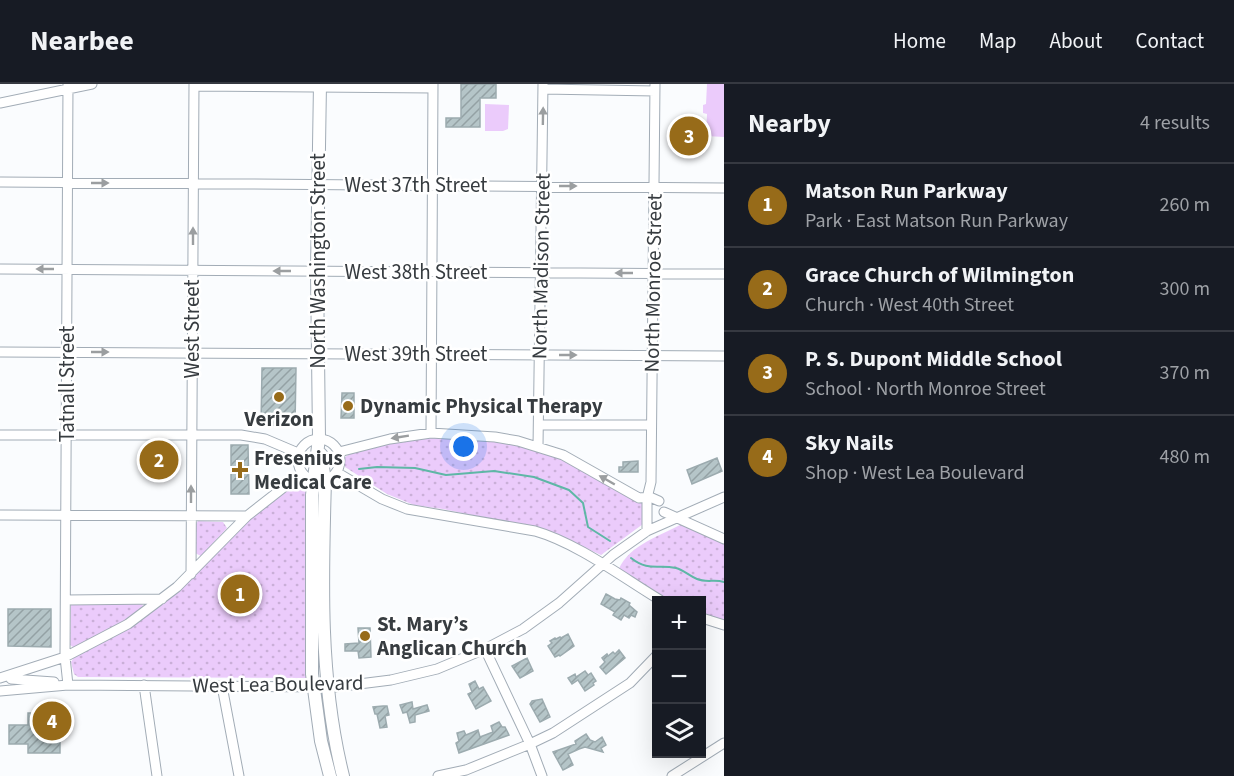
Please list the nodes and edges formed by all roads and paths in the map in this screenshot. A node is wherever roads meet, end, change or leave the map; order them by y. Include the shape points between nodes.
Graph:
1 (92, 84) edge
2 (194, 85) edge
3 (69, 86) edge
4 (320, 86) edge
5 (433, 86) edge
6 (543, 87) edge
7 (655, 88) edge
8 (0, 103) edge
9 (0, 182) edge
10 (69, 182) junction
11 (193, 183) junction
12 (318, 184) junction
13 (433, 185) junction
14 (542, 186) junction
15 (654, 187) junction
16 (724, 188) edge
17 (0, 269) edge
18 (68, 269) junction
19 (193, 270) junction
20 (317, 271) junction
21 (432, 272) junction
22 (541, 272) junction
23 (653, 273) junction
24 (724, 274) edge
25 (0, 352) edge
26 (68, 352) junction
27 (192, 353) junction
28 (317, 354) junction
29 (431, 354) junction
30 (540, 355) junction
31 (652, 356) junction
32 (724, 356) edge
33 (539, 425) junction
34 (651, 425) junction
35 (431, 433) junction
36 (0, 435) edge
37 (67, 435) junction
38 (192, 435) junction
39 (319, 438) junction
40 (538, 447) junction
41 (339, 452) junction
42 (298, 453) junction
43 (336, 472) junction
44 (302, 473) junction
45 (319, 481) junction
46 (651, 482) junction
47 (724, 497) edge
48 (647, 498) junction
49 (659, 501) junction
50 (0, 515) edge
51 (66, 516) junction
52 (191, 516) junction
53 (247, 516) junction
54 (670, 516) junction
55 (647, 531) junction
56 (724, 539) edge
57 (602, 565) junction
58 (191, 574) junction
59 (653, 596) edge
60 (162, 599) junction
61 (66, 600) junction
62 (706, 619) edge
63 (724, 625) edge
64 (485, 649) junction
65 (65, 657) junction
66 (652, 661) edge
67 (0, 679) edge
68 (68, 685) junction
69 (144, 686) junction
70 (222, 686) junction
71 (312, 686) junction
72 (328, 687) junction
73 (0, 691) edge
74 (724, 743) edge
75 (530, 744) junction
76 (157, 776) edge
77 (239, 776) edge
78 (330, 776) edge
79 (343, 776) edge
80 (438, 776) edge
81 (542, 776) edge
82 (672, 776) edge

1 - 3 street
2 - 4 street
2 - 11 street, West Street
3 - 8 street
3 - 10 street, Tatnall Street
4 - 5 street
4 - 12 main road, North Washington Street
5 - 13 street
6 - 7 street
14 -> 6 street, North Madison Street
7 - 15 street, North Monroe Street
9 - 10 street, West 37th Street
10 -> 11 street, West 37th Street
10 - 18 street, Tatnall Street
11 - 12 street, West 37th Street
19 -> 11 street, West Street
12 - 13 street, West 37th Street
12 - 20 main road, North Washington Street
13 - 14 street, West 37th Street
13 - 21 street
14 -> 15 street, West 37th Street
14 - 22 street, North Madison Street
15 - 16 street, West 37th Street
15 - 23 street, North Monroe Street
18 -> 17 street, West 38th Street
18 - 19 street, West 38th Street
18 - 26 street, Tatnall Street
20 -> 19 street, West 38th Street
19 - 27 street, West Street
20 - 21 street, West 38th Street
20 - 28 main road, North Washington Street
21 - 22 street, West 38th Street
21 - 29 street
23 -> 22 street, West 38th Street
22 - 30 street, North Madison Street
23 - 24 street, West 38th Street
23 - 31 street, North Monroe Street
25 - 26 street, West 39th Street
26 -> 27 street, West 39th Street
26 - 37 street, Tatnall Street
27 - 28 street, West 39th Street
27 - 38 street, West Street
28 - 29 street, West 39th Street
28 - 39 main road, North Washington Street
29 - 30 street, West 39th Street
29 - 35 street
30 -> 31 street, West 39th Street
30 - 33 street, North Madison Street
31 - 32 street, West 39th Street
31 - 34 street, North Monroe Street
33 - 34 street
33 - 40 street, North Madison Street
34 - 46 street, North Monroe Street
35 - 40 street via 495,437
35 -> 41 street
36 - 37 street
37 - 38 street
37 - 51 street, Tatnall Street
38 - 42 street via 253,436
52 -> 38 street, West Street
39 - 41 street via 331,442
39 - 42 street via 306,443
39 - 45 main road, North Washington Street
48 -> 40 street via 639,498 571,459
41 - 43 street
42 - 44 street
43 - 45 street
43 - 57 street via 407,509 542,533
44 - 45 street
44 - 53 street
45 - 71 main road, North Washington Street
45 - 72 main road, North Washington Street via 323,642
46 - 48 street
46 - 49 street
47 - 54 street, West Lea Boulevard
48 - 49 street
48 - 55 street
49 - 54 street
50 - 51 street
51 - 52 street
51 - 61 street, Tatnall Street
52 - 53 street
52 - 58 street, West Street
53 - 58 street
54 - 55 street, West Lea Boulevard
54 - 56 street
55 - 57 street, West Lea Boulevard
57 - 59 street
57 - 64 street, West Lea Boulevard via 537,620
58 - 60 street
60 - 61 street
60 - 65 street via 128,624
61 - 65 street, Tatnall Street
62 - 63 street
64 - 72 street, West Lea Boulevard via 411,675
64 - 75 street
65 - 67 street
65 - 68 street, Tatnall Street
66 - 75 street via 630,683
67 - 68 street, West Lea Boulevard
68 - 69 street, West Lea Boulevard
68 - 73 street, West Lea Boulevard
69 - 70 street, West Lea Boulevard
69 - 76 street
70 - 71 street, West Lea Boulevard
70 - 77 street
71 - 72 street, West Lea Boulevard
71 - 78 main road, North Washington Street
72 - 79 main road, North Washington Street
74 - 82 street
75 - 80 street via 466,770
75 - 81 street

